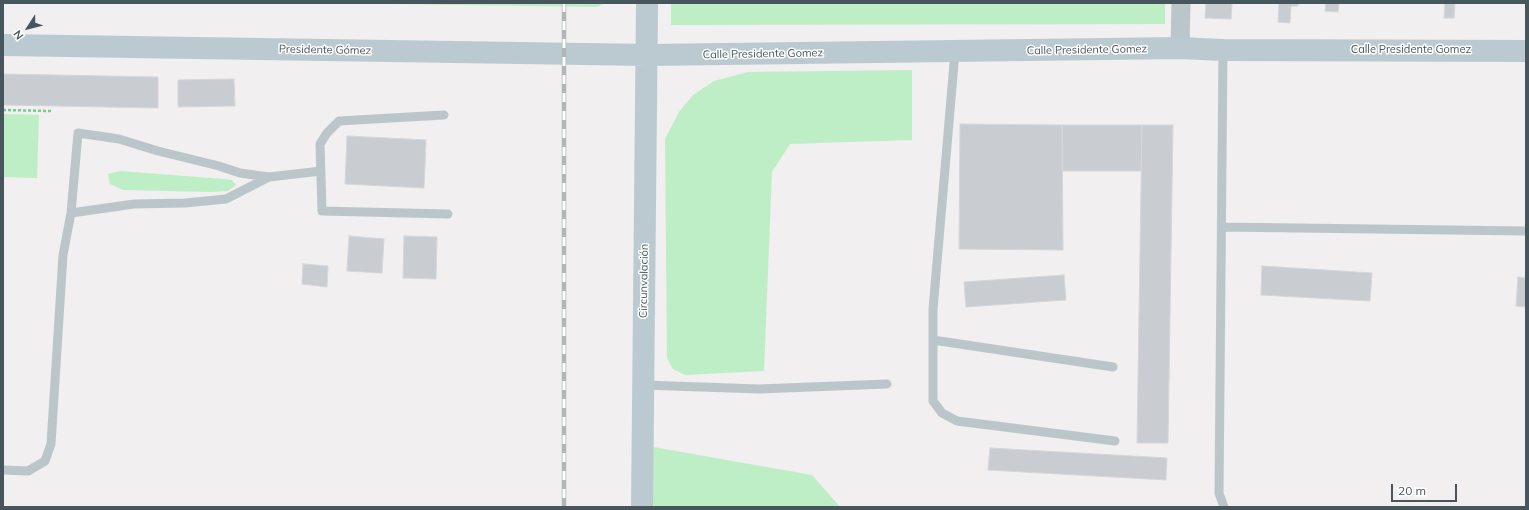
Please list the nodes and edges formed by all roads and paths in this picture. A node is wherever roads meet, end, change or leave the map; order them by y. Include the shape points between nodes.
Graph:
1 (647, 3) edge
2 (1181, 3) edge
3 (3, 46) edge
4 (1180, 48) junction
5 (1223, 50) junction
6 (1526, 50) edge
7 (955, 52) junction
8 (648, 55) junction
9 (3, 110) edge
10 (52, 111) dead end
11 (444, 115) dead end
12 (321, 171) junction
13 (269, 177) junction
14 (71, 213) junction
15 (448, 214) dead end
16 (1222, 227) junction
17 (1526, 231) edge
18 (933, 340) junction
19 (1113, 367) dead end
20 (887, 384) dead end
21 (642, 385) junction
22 (1115, 441) dead end
23 (3, 470) edge
24 (642, 507) edge
25 (1224, 507) edge

1 - 8 street, Circunvalación
2 - 4 street
3 - 8 street, Presidente Gómez
4 - 5 street, Calle Presidente Gomez
4 - 7 street, Calle Presidente Gomez
5 - 6 street, Calle Presidente Gomez
5 - 16 lane
7 - 8 street, Calle Presidente Gomez
7 - 18 lane via 933,309
8 - 21 street, Circunvalación
9 - 10 path
11 - 12 lane via 339,121 320,144
12 - 13 lane
12 - 15 lane via 322,211
13 - 14 lane via 226,199 134,204
13 - 14 lane via 240,173 119,139 78,133
14 - 23 lane via 63,256 51,444 45,461 28,471
16 - 17 lane
16 - 25 lane via 1219,493
18 - 19 lane
18 - 22 lane via 933,401 942,413 957,421
20 - 21 lane via 759,389
21 - 24 street, Circunvalación

